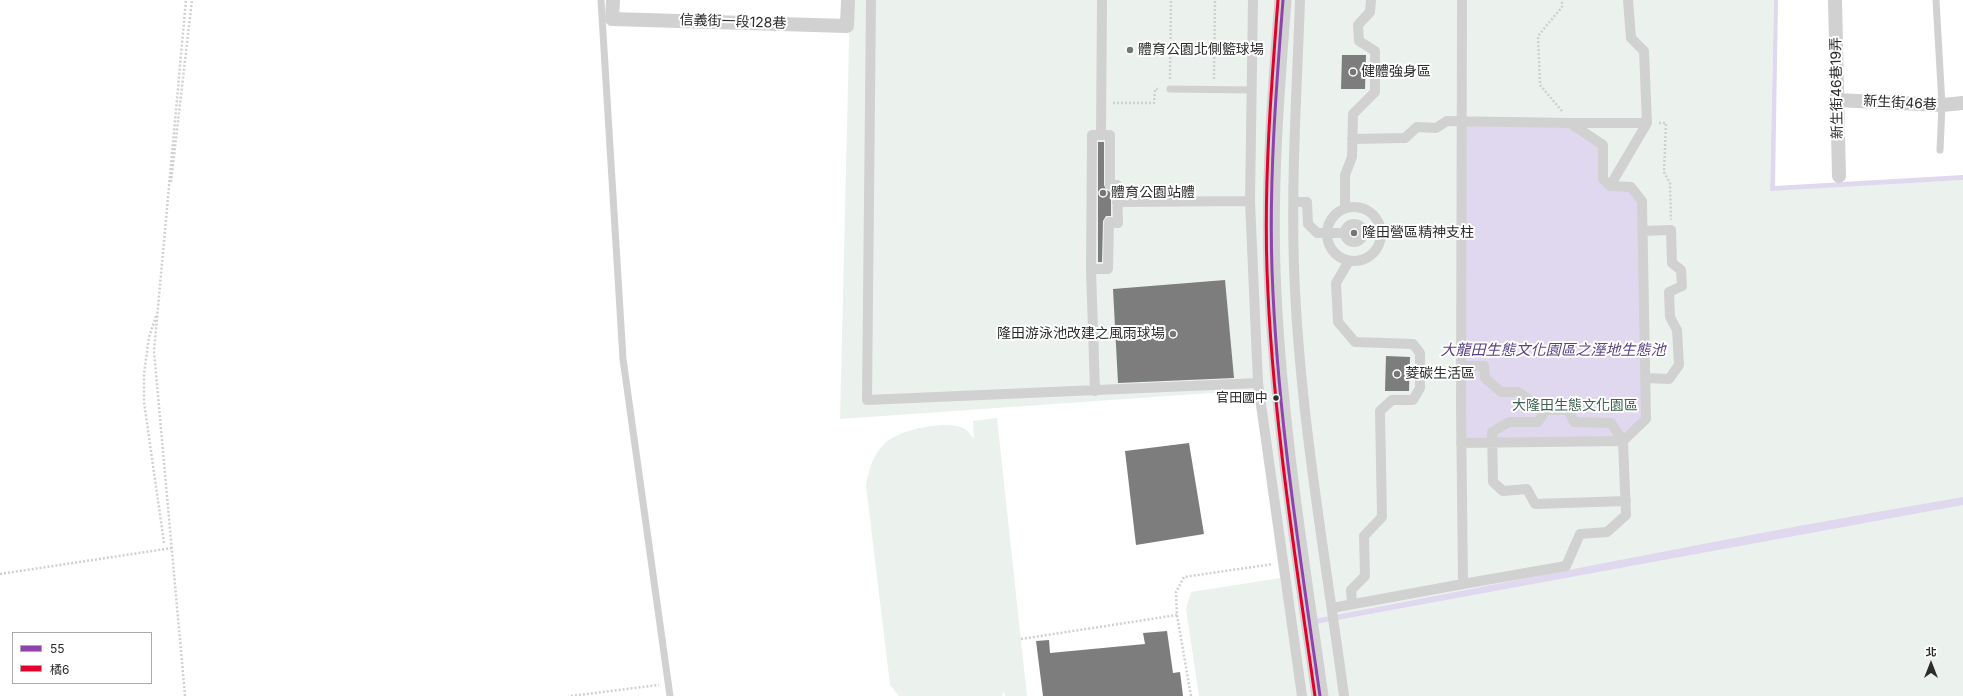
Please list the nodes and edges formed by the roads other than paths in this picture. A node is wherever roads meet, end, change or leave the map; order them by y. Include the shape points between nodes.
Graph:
1 (601, 0) edge
2 (613, 0) edge
3 (848, 0) edge
4 (871, 0) edge
5 (1102, 0) edge
6 (1253, 0) edge
7 (1283, 0) edge
8 (1300, 0) edge
9 (1371, 0) edge
10 (1462, 0) edge
11 (1628, 0) edge
12 (1835, 0) edge
13 (1936, 0) edge
14 (1170, 89) road end
15 (1250, 90) junction
16 (1836, 100) junction
17 (1963, 103) edge
18 (1942, 105) junction
19 (1462, 121) junction
20 (1570, 122) junction
21 (1647, 123) junction
22 (1101, 135) junction
23 (1352, 138) junction
24 (1940, 150) dead end
25 (1839, 176) dead end
26 (1610, 186) junction
27 (1250, 201) junction
28 (1117, 202) junction
29 (1294, 202) junction
30 (1346, 208) junction
31 (1642, 231) junction
32 (1327, 233) junction
33 (1381, 233) junction
34 (1461, 234) junction
35 (1348, 261) junction
36 (1091, 269) junction
37 (1461, 366) junction
38 (1645, 378) junction
39 (1258, 383) junction
40 (1095, 391) junction
41 (1546, 410) junction
42 (1623, 441) junction
43 (1461, 443) junction
44 (1493, 443) junction
45 (1626, 501) junction
46 (1463, 584) junction
47 (1352, 603) junction
48 (1332, 608) junction
49 (670, 696) edge
50 (1302, 696) edge
51 (1320, 696) edge
52 (1344, 696) edge

1 - 49 lane via 623,359
2 - 3 street, 信義街一段128巷 via 612,19 847,26
4 - 40 street via 868,400
5 - 22 street
6 - 15 street
7 - 51 street via 1276,98 1273,277 1279,388
8 - 29 street
9 - 23 street via 1370,12 1358,25 1358,41 1375,51 1375,92 1353,114
10 - 19 street
11 - 21 street via 1631,38 1644,51
12 - 16 street, 新生街46巷19弄
13 - 18 lane
14 - 15 lane
15 - 27 street
16 - 18 street, 新生街46巷
16 - 25 street, 新生街46巷19弄
17 - 18 street, 新生街46巷
18 - 24 lane
19 - 20 street
19 - 23 street via 1447,121 1436,128 1417,128 1405,138
19 - 34 street
20 - 21 street
20 - 26 street via 1603,145 1603,179
21 - 26 street
22 - 28 street via 1110,134 1110,185 1117,185
22 - 36 street via 1092,134
23 - 30 street via 1352,157 1345,176
26 - 31 street via 1631,186 1642,201
27 - 28 street
27 - 39 street
28 - 36 street via 1118,222 1109,222 1108,269
29 - 32 street via 1307,202 1308,224 1317,233
29 - 48 street via 1294,266 1301,382
30 - 32 street via 1331,218
30 - 33 street via 1363,208 1371,213 1377,220
31 - 38 street
31 - 38 street via 1671,230 1672,263 1681,270 1682,286 1670,292 1670,317 1677,330 1679,365 1669,379
32 - 33 street via 1345,233 1348,240 1353,242 1361,240 1363,233
32 - 35 street via 1328,244 1333,252
33 - 34 street
33 - 35 street via 1378,246 1373,253 1358,261
34 - 37 street
35 - 47 street via 1336,283 1338,322 1355,342 1413,344 1420,353 1420,388 1412,400 1392,400 1380,411 1382,517 1364,536 1365,576 1351,590
36 - 40 street
37 - 41 street via 1484,366 1484,378 1501,392 1518,392
37 - 43 street
38 - 42 street via 1646,419
39 - 40 street
39 - 50 street
41 - 42 street via 1568,410 1574,422 1610,423
41 - 44 street via 1538,422 1509,422 1492,432
42 - 44 street
42 - 45 street
43 - 44 street
43 - 46 street
44 - 45 street via 1493,482 1504,491 1527,489 1535,504
45 - 46 street via 1626,515 1607,532 1580,534 1566,566
46 - 47 street
47 - 48 street
48 - 52 street

